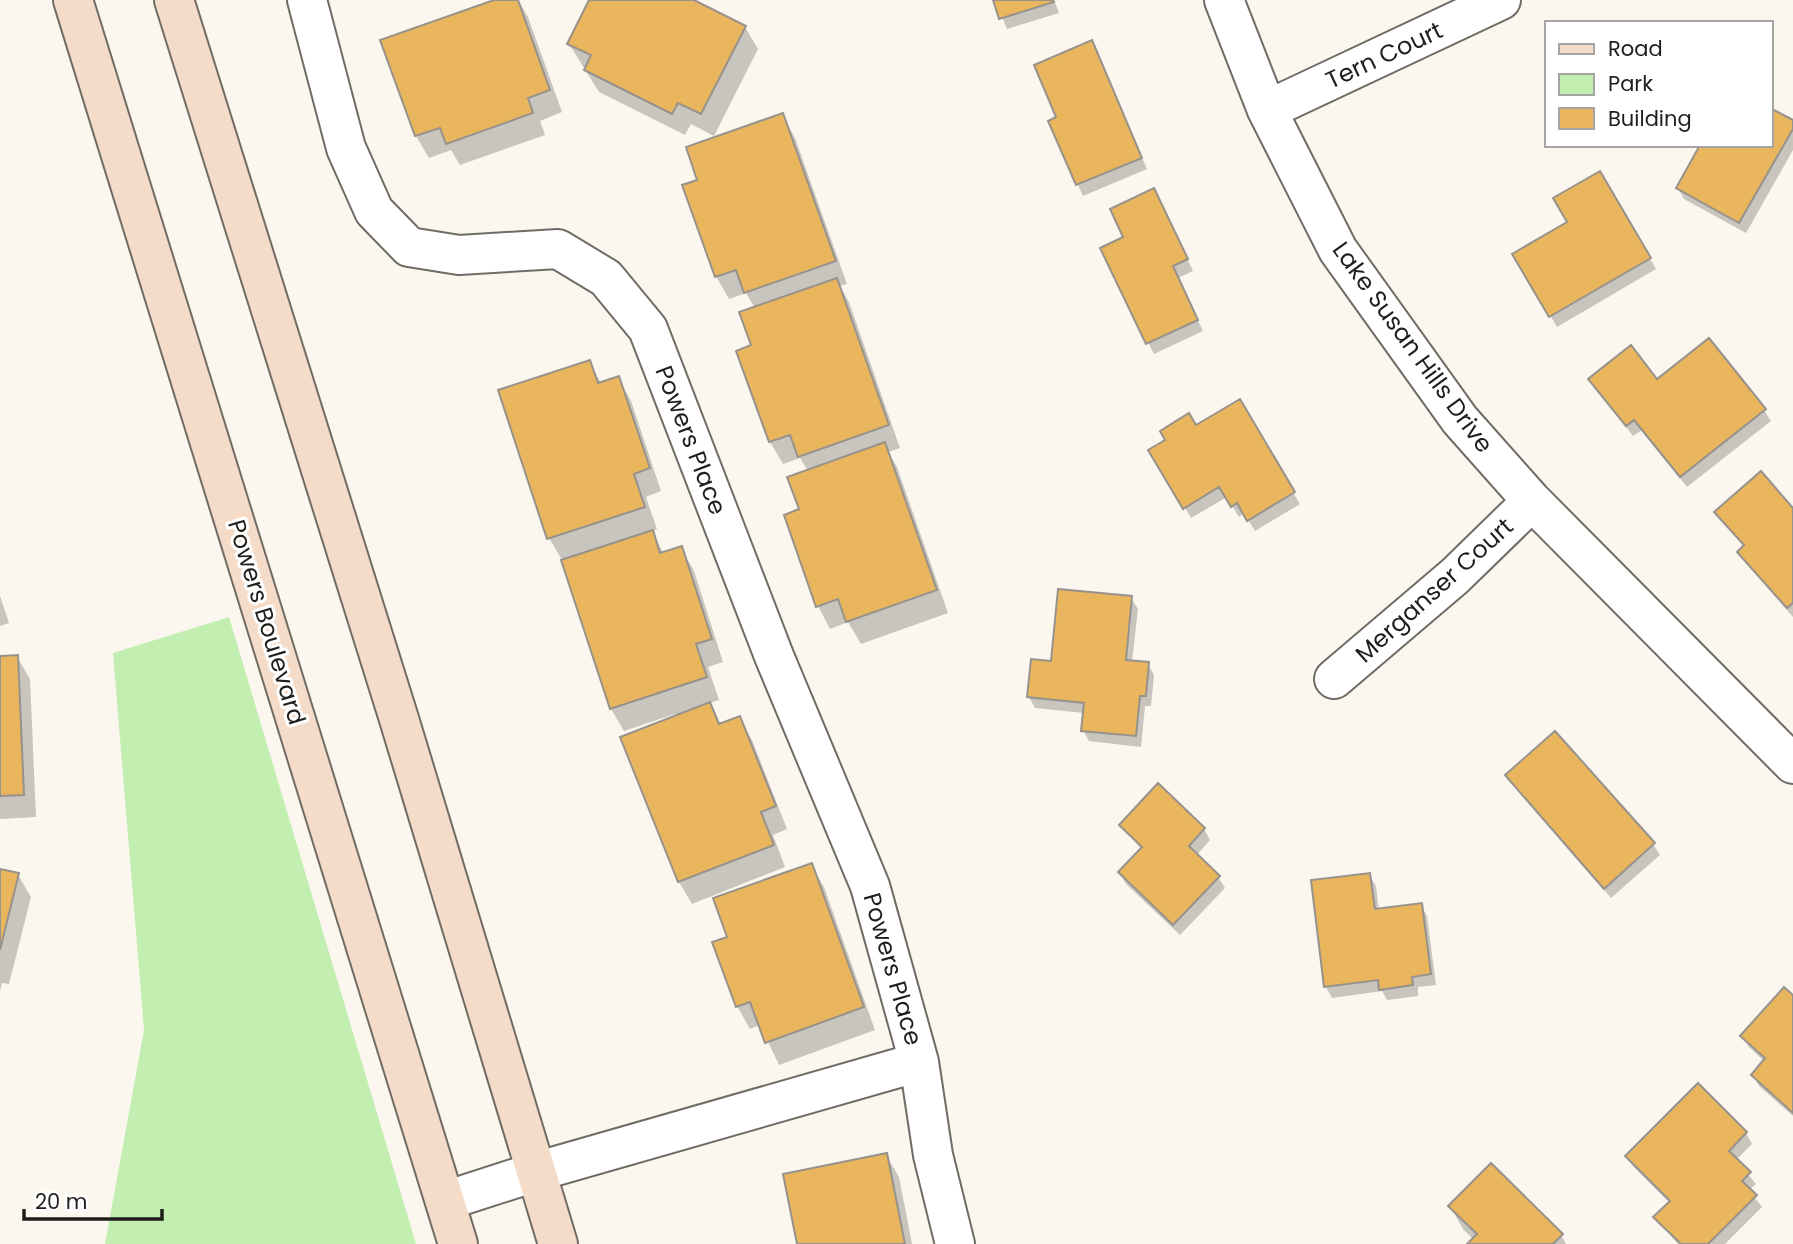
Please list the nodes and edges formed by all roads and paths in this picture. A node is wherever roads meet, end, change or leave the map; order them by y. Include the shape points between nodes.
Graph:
1 (73, 0) edge
2 (174, 0) edge
3 (307, 0) edge
4 (1224, 0) edge
5 (1501, 0) edge
6 (1267, 110) junction
7 (1532, 501) junction
8 (1334, 678) dead end
9 (1793, 764) edge
10 (919, 1062) junction
11 (535, 1172) junction
12 (445, 1201) junction
13 (458, 1244) edge
14 (558, 1244) edge
15 (955, 1244) edge

1 - 12 main road, Powers Boulevard
2 - 11 main road
3 - 10 street, Powers Place via 346,148 374,211 409,247 459,255 558,249 606,278 648,329 774,656 870,886
4 - 6 street, Lake Susan Hills Drive
5 - 6 street, Tern Court
6 - 7 street, Lake Susan Hills Drive via 1338,250 1460,420
7 - 8 street, Merganser Court via 1455,576
7 - 9 street, Lake Susan Hills Drive
10 - 11 street, Powers Place
10 - 15 street, Powers Place via 933,1155
11 - 12 street, Powers Place
11 - 14 main road
12 - 13 main road, Powers Boulevard

